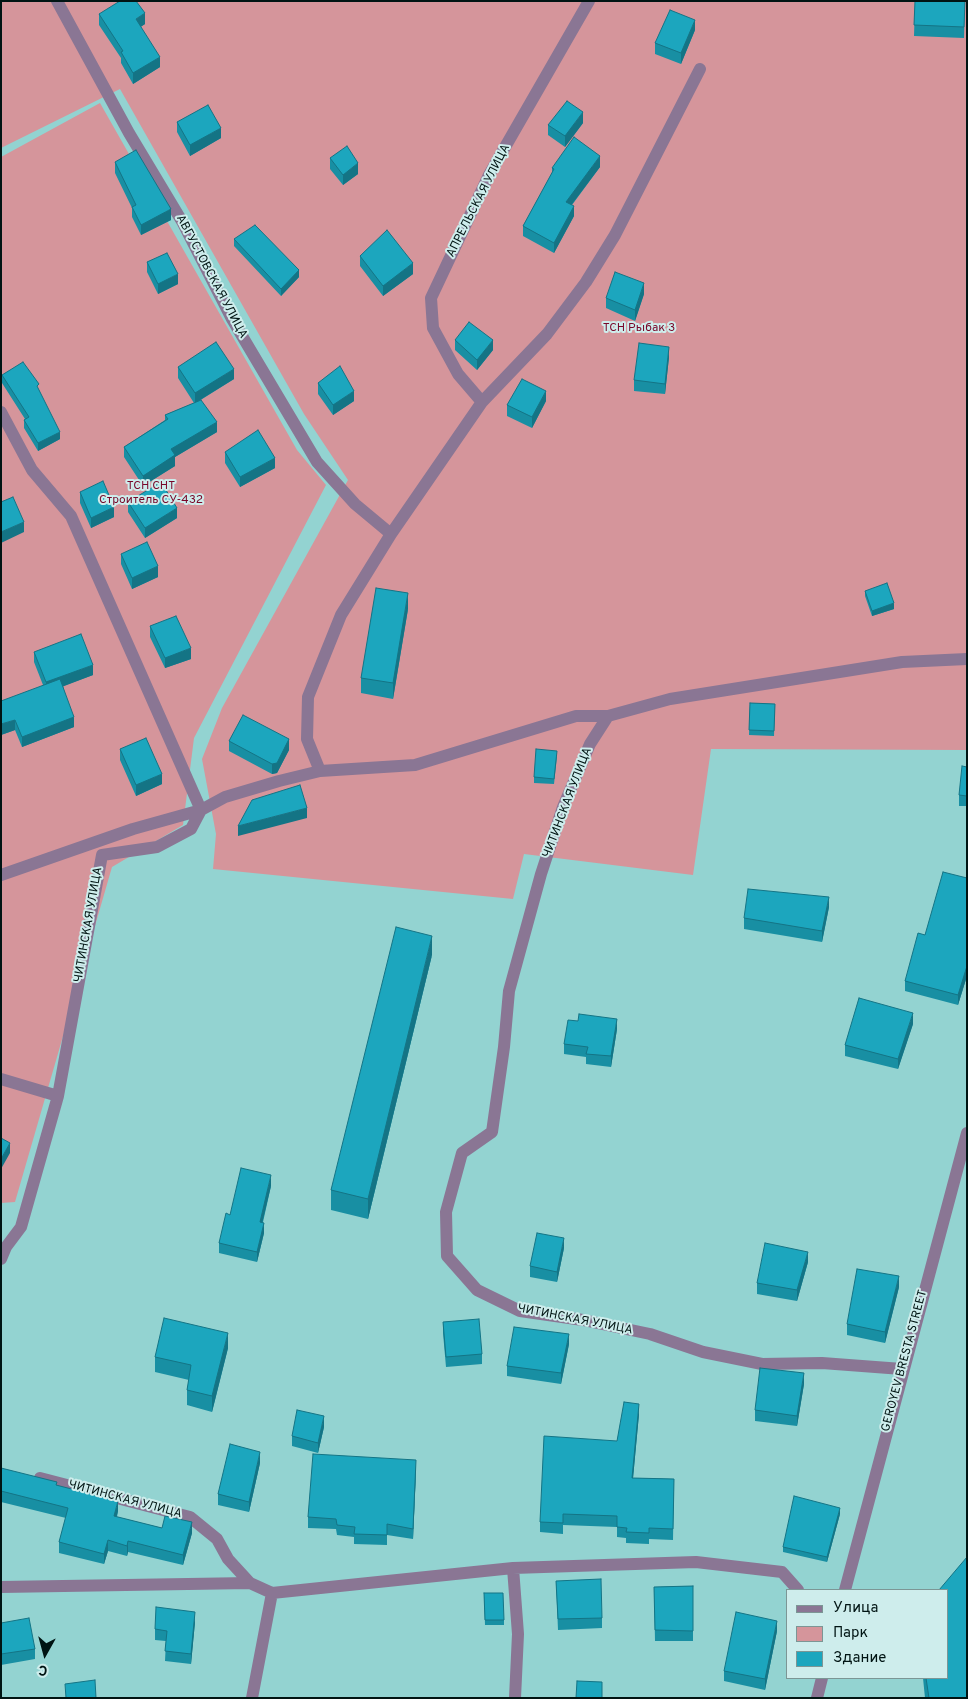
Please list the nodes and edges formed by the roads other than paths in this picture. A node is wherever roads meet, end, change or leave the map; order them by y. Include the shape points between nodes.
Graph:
1 (57, 1) edge
2 (589, 1) edge
3 (700, 69) dead end
4 (482, 402) junction
5 (1, 412) edge
6 (391, 534) junction
7 (967, 659) edge
8 (608, 716) junction
9 (320, 771) junction
10 (201, 810) junction
11 (1, 875) edge
12 (1, 1079) edge
13 (58, 1096) junction
14 (967, 1133) edge
15 (1, 1259) edge
16 (902, 1369) junction
17 (30, 1475) edge
18 (513, 1568) junction
19 (250, 1583) junction
20 (1, 1587) edge
21 (797, 1589) edge
22 (845, 1589) edge
23 (272, 1593) junction
24 (822, 1679) edge
25 (252, 1698) edge
26 (516, 1698) edge
27 (817, 1698) edge

1 - 6 street, АВГУСТОВСКАЯ УЛИЦА via 129,133 183,223 232,319 317,462 355,504
2 - 4 street, АПРЕЛЬСКАЯ УЛИЦА via 489,175 431,298 433,328 458,374
3 - 4 street via 615,235 586,282 547,334
4 - 6 street
5 - 10 street via 32,470 71,516
6 - 9 street via 341,615 308,697 307,739
7 - 8 street via 902,662 670,699
8 - 9 street, ЧИТИНСКАЯ УЛИЦА via 576,716 415,765
8 - 16 street, ЧИТИНСКАЯ УЛИЦА via 590,744 563,807 542,874 509,991 492,1132 462,1153 446,1212 447,1256 477,1290 520,1311 650,1334 703,1352 762,1364 822,1363
9 - 10 street, ЧИТИНСКАЯ УЛИЦА via 225,797
10 - 11 street via 133,829
10 - 13 street, ЧИТИНСКАЯ УЛИЦА via 191,829 157,847 102,855
12 - 13 street
13 - 15 street, ЧИТИНСКАЯ УЛИЦА via 22,1227
14 - 16 street, GEROYEV BRESTA STREET
16 - 22 street, GEROYEV BRESTA STREET
17 - 19 street, ЧИТИНСКАЯ УЛИЦА via 190,1517 217,1539 228,1559
18 - 21 street via 696,1562 782,1572
18 - 23 street
18 - 26 street via 518,1634
19 - 20 street
19 - 23 street
23 - 25 street
24 - 27 street

